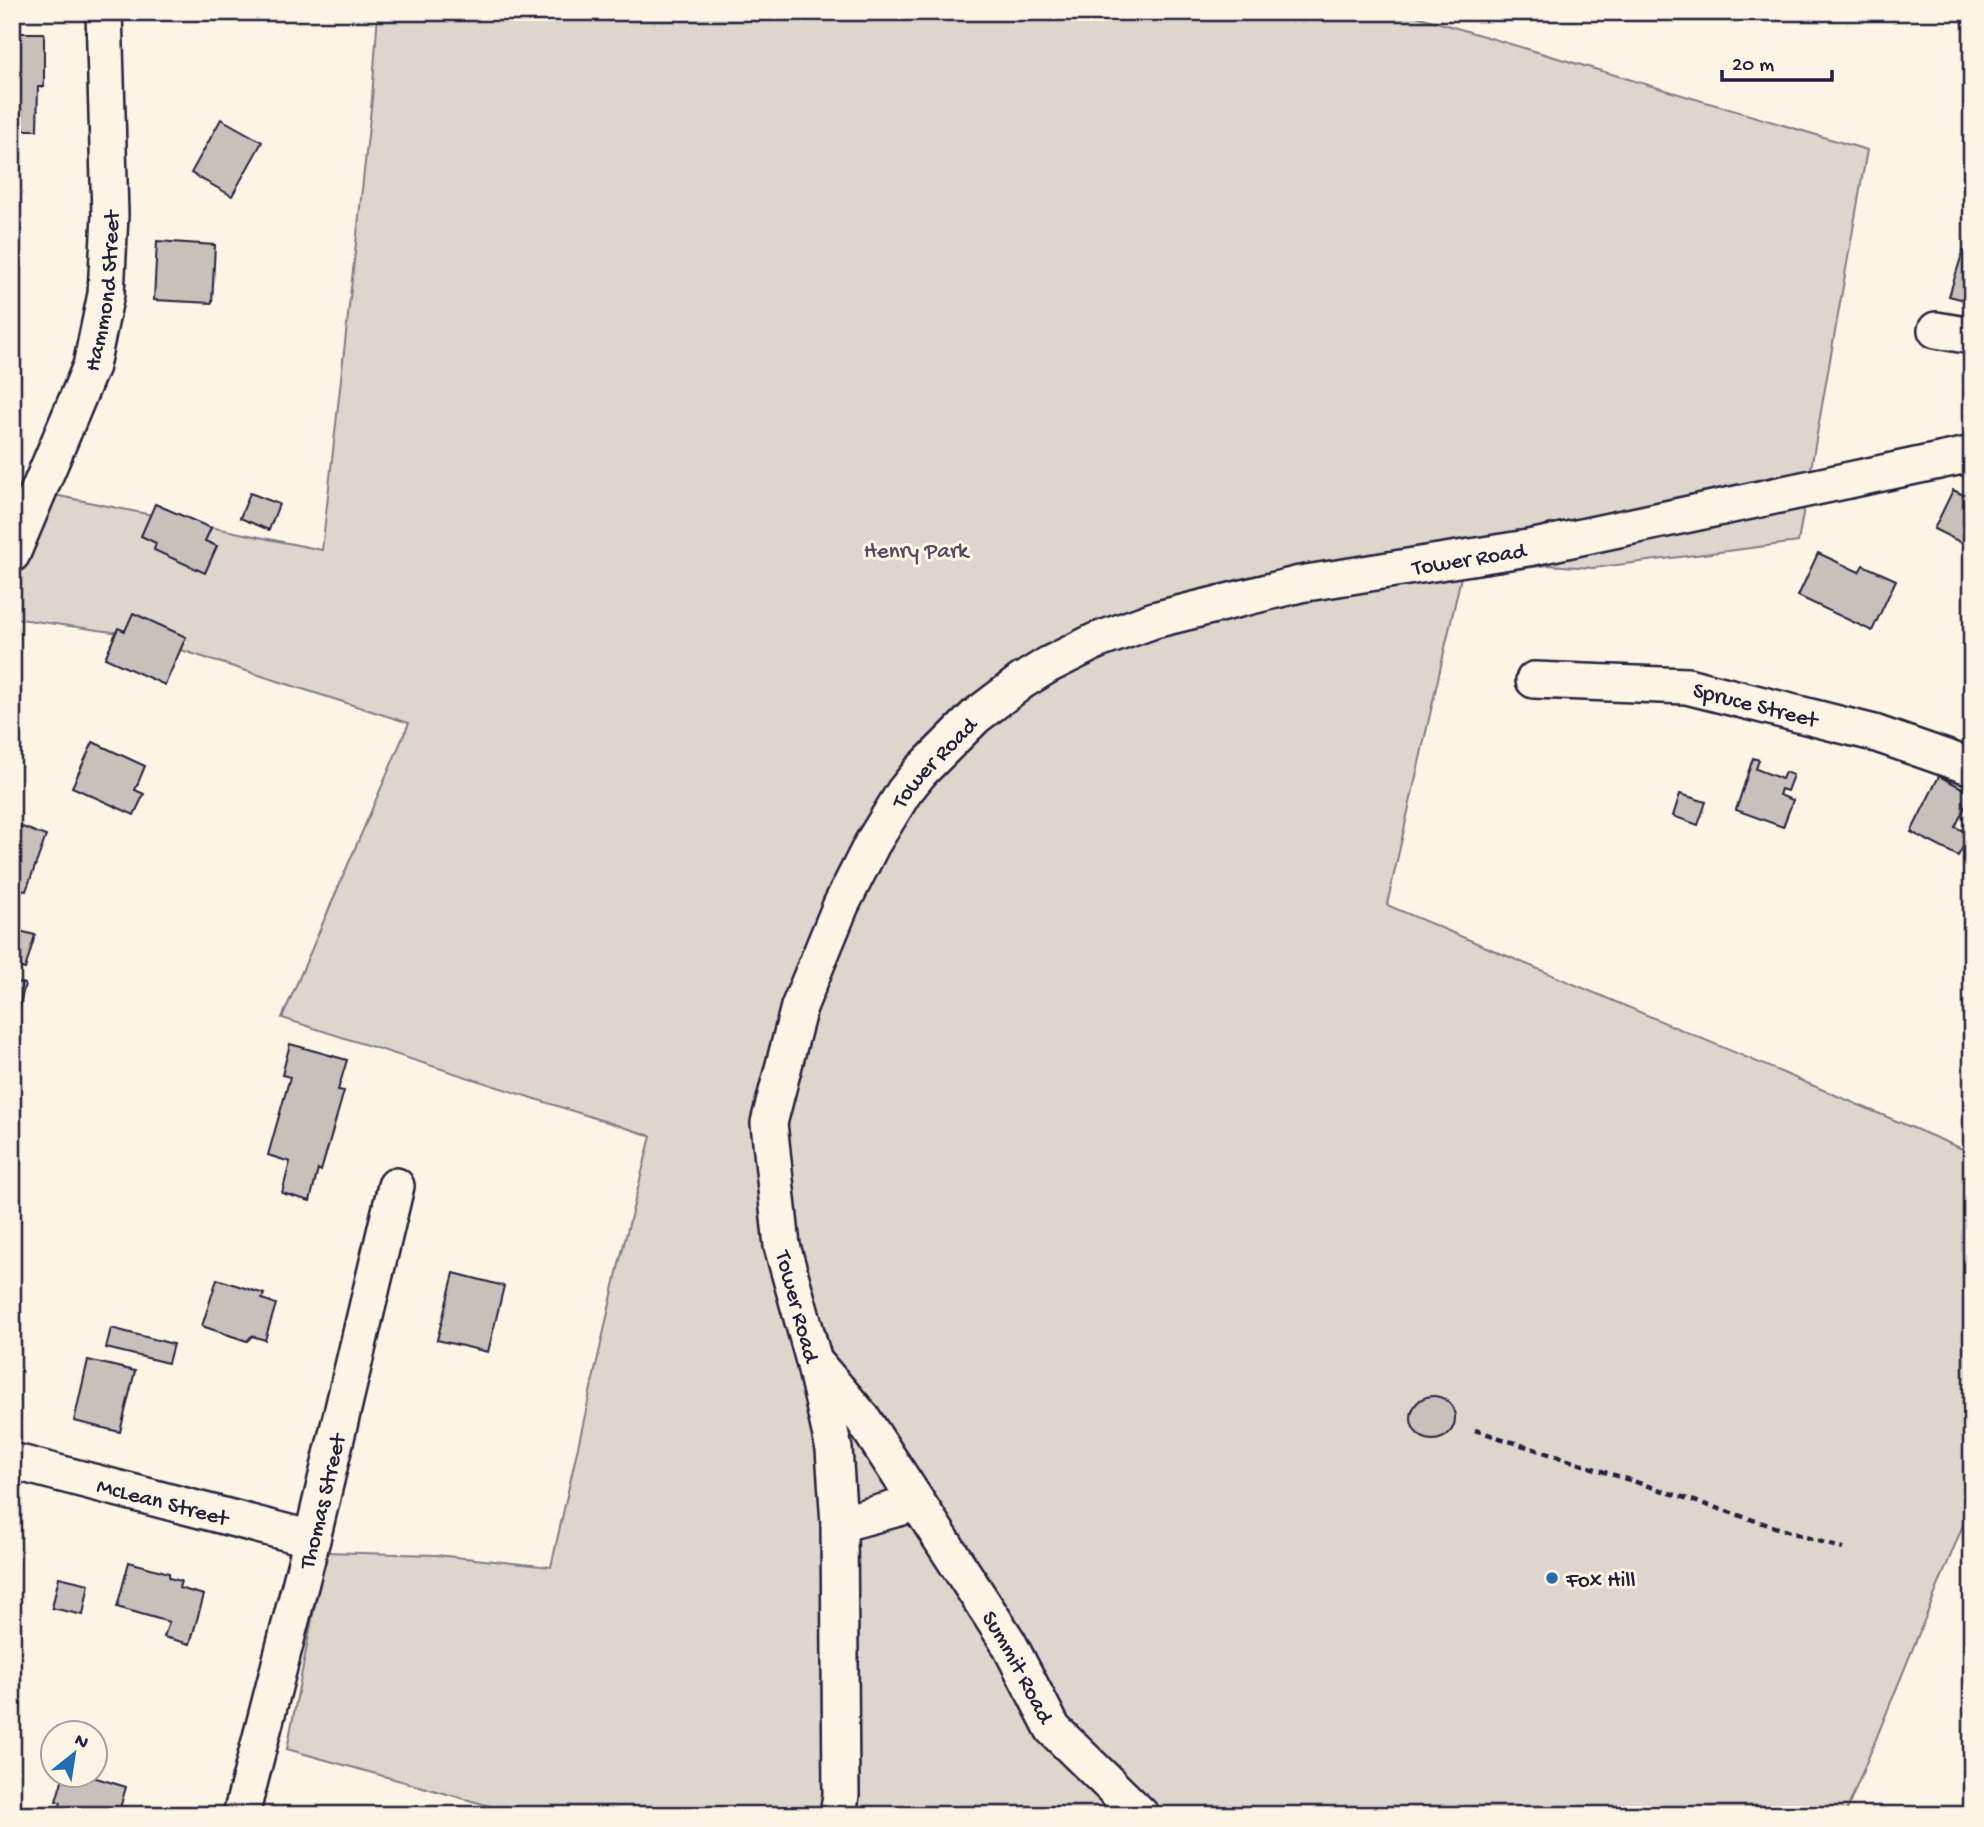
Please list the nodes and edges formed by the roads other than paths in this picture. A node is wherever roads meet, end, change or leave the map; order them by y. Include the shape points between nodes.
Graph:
1 (104, 12) edge
2 (1936, 330) dead end
3 (1972, 335) edge
4 (1972, 454) edge
5 (12, 554) edge
6 (1534, 680) dead end
7 (1972, 767) edge
8 (396, 1186) dead end
9 (814, 1361) junction
10 (12, 1461) edge
11 (918, 1503) junction
12 (839, 1524) junction
13 (312, 1539) junction
14 (241, 1815) edge
15 (838, 1815) edge
16 (1141, 1815) edge

1 - 5 street, Hammond Street via 110,215 106,293 91,366
2 - 3 street
4 - 9 street, Tower Road via 1535,547 1355,574 1154,620 1048,665 976,716 904,792 841,905 799,1007 769,1123 782,1246
6 - 7 street, Spruce Street via 1687,686 1874,733
8 - 13 street, Thomas Street
9 - 11 street, Summit Road via 863,1419
9 - 12 street, Tower Road via 834,1449
10 - 13 street, McLean Street
11 - 12 street
11 - 16 street, Summit Road via 1008,1642 1053,1729
12 - 15 street, Tower Road
13 - 14 street, Thomas Street

